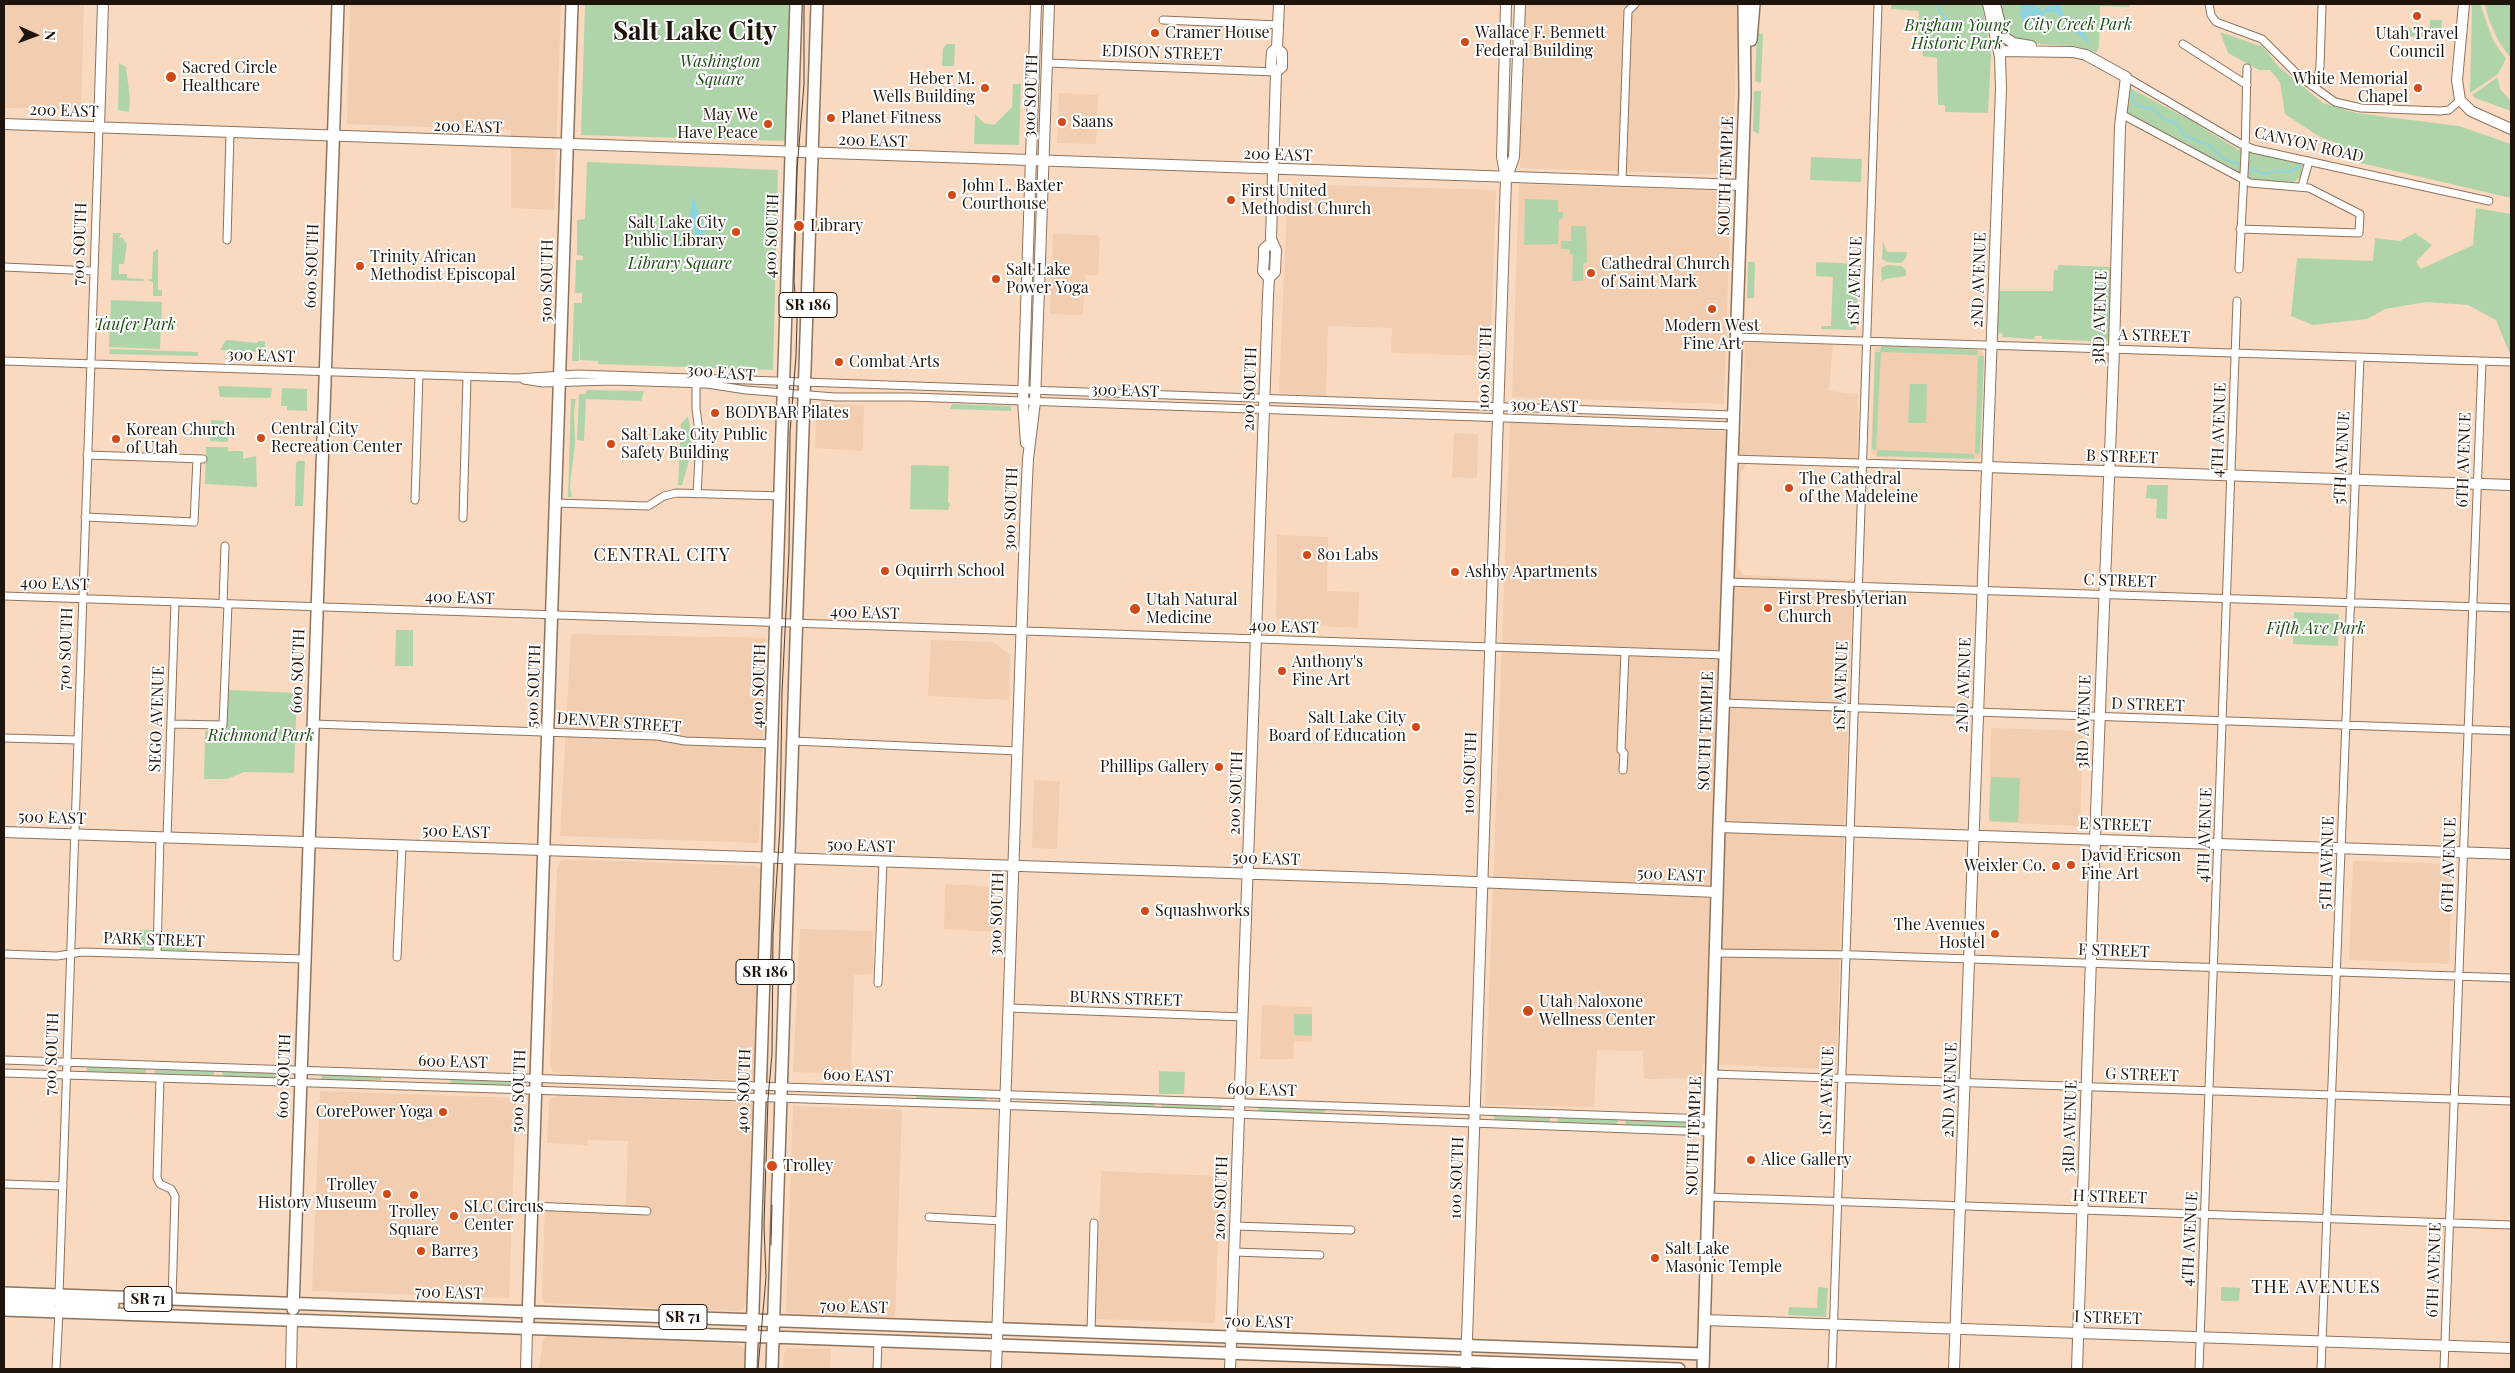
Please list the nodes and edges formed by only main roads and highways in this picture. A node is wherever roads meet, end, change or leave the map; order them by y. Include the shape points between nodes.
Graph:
1 (338, 4) edge
2 (572, 4) edge
3 (796, 4) edge
4 (817, 4) edge
5 (1744, 4) edge
6 (1754, 4) edge
7 (1745, 94) junction
8 (4, 1293) edge
9 (59, 1295) junction
10 (172, 1300) junction
11 (4, 1301) edge
12 (293, 1303) junction
13 (4, 1310) edge
14 (59, 1312) junction
15 (528, 1312) junction
16 (292, 1320) junction
17 (753, 1320) junction
18 (774, 1320) junction
19 (528, 1329) junction
20 (752, 1337) junction
21 (773, 1338) junction
22 (1703, 1354) junction
23 (1466, 1365) edge
24 (751, 1369) edge
25 (772, 1369) edge
26 (1679, 1369) edge
27 (1703, 1369) edge

1 - 12 main road, 600 SOUTH
2 - 15 main road, 500 SOUTH
3 - 17 main road, 400 SOUTH / SR 186
4 - 18 main road, SR 186
5 - 7 main road, SOUTH TEMPLE
6 - 7 main road, SOUTH TEMPLE
7 - 22 main road, SOUTH TEMPLE
8 - 9 main road, 700 EAST / SR 71
9 - 10 main road, 700 EAST / SR 71
9 - 11 main road via 44,1302
10 - 12 main road, 700 EAST / SR 71
10 - 14 main road via 140,1306 70,1303 61,1306
12 - 15 main road, 700 EAST / SR 71
12 - 16 main road, 600 SOUTH
13 - 14 main road, 700 EAST / SR 71
14 - 16 main road, 700 EAST / SR 71
15 - 17 main road, 700 EAST / SR 71
15 - 19 main road, 500 SOUTH
16 - 19 main road, 700 EAST / SR 71
17 - 18 main road, 700 EAST / SR 71
17 - 20 main road, 400 SOUTH / SR 186
18 - 21 main road, SR 186
18 - 22 main road, 700 EAST
19 - 20 main road, 700 EAST / SR 71
20 - 21 main road, 700 EAST / SR 71
20 - 24 main road, 400 SOUTH / SR 186
21 - 23 main road, 700 EAST via 1231,1352
21 - 25 main road, SR 186
22 - 27 main road, SOUTH TEMPLE
23 - 26 main road, 700 EAST

